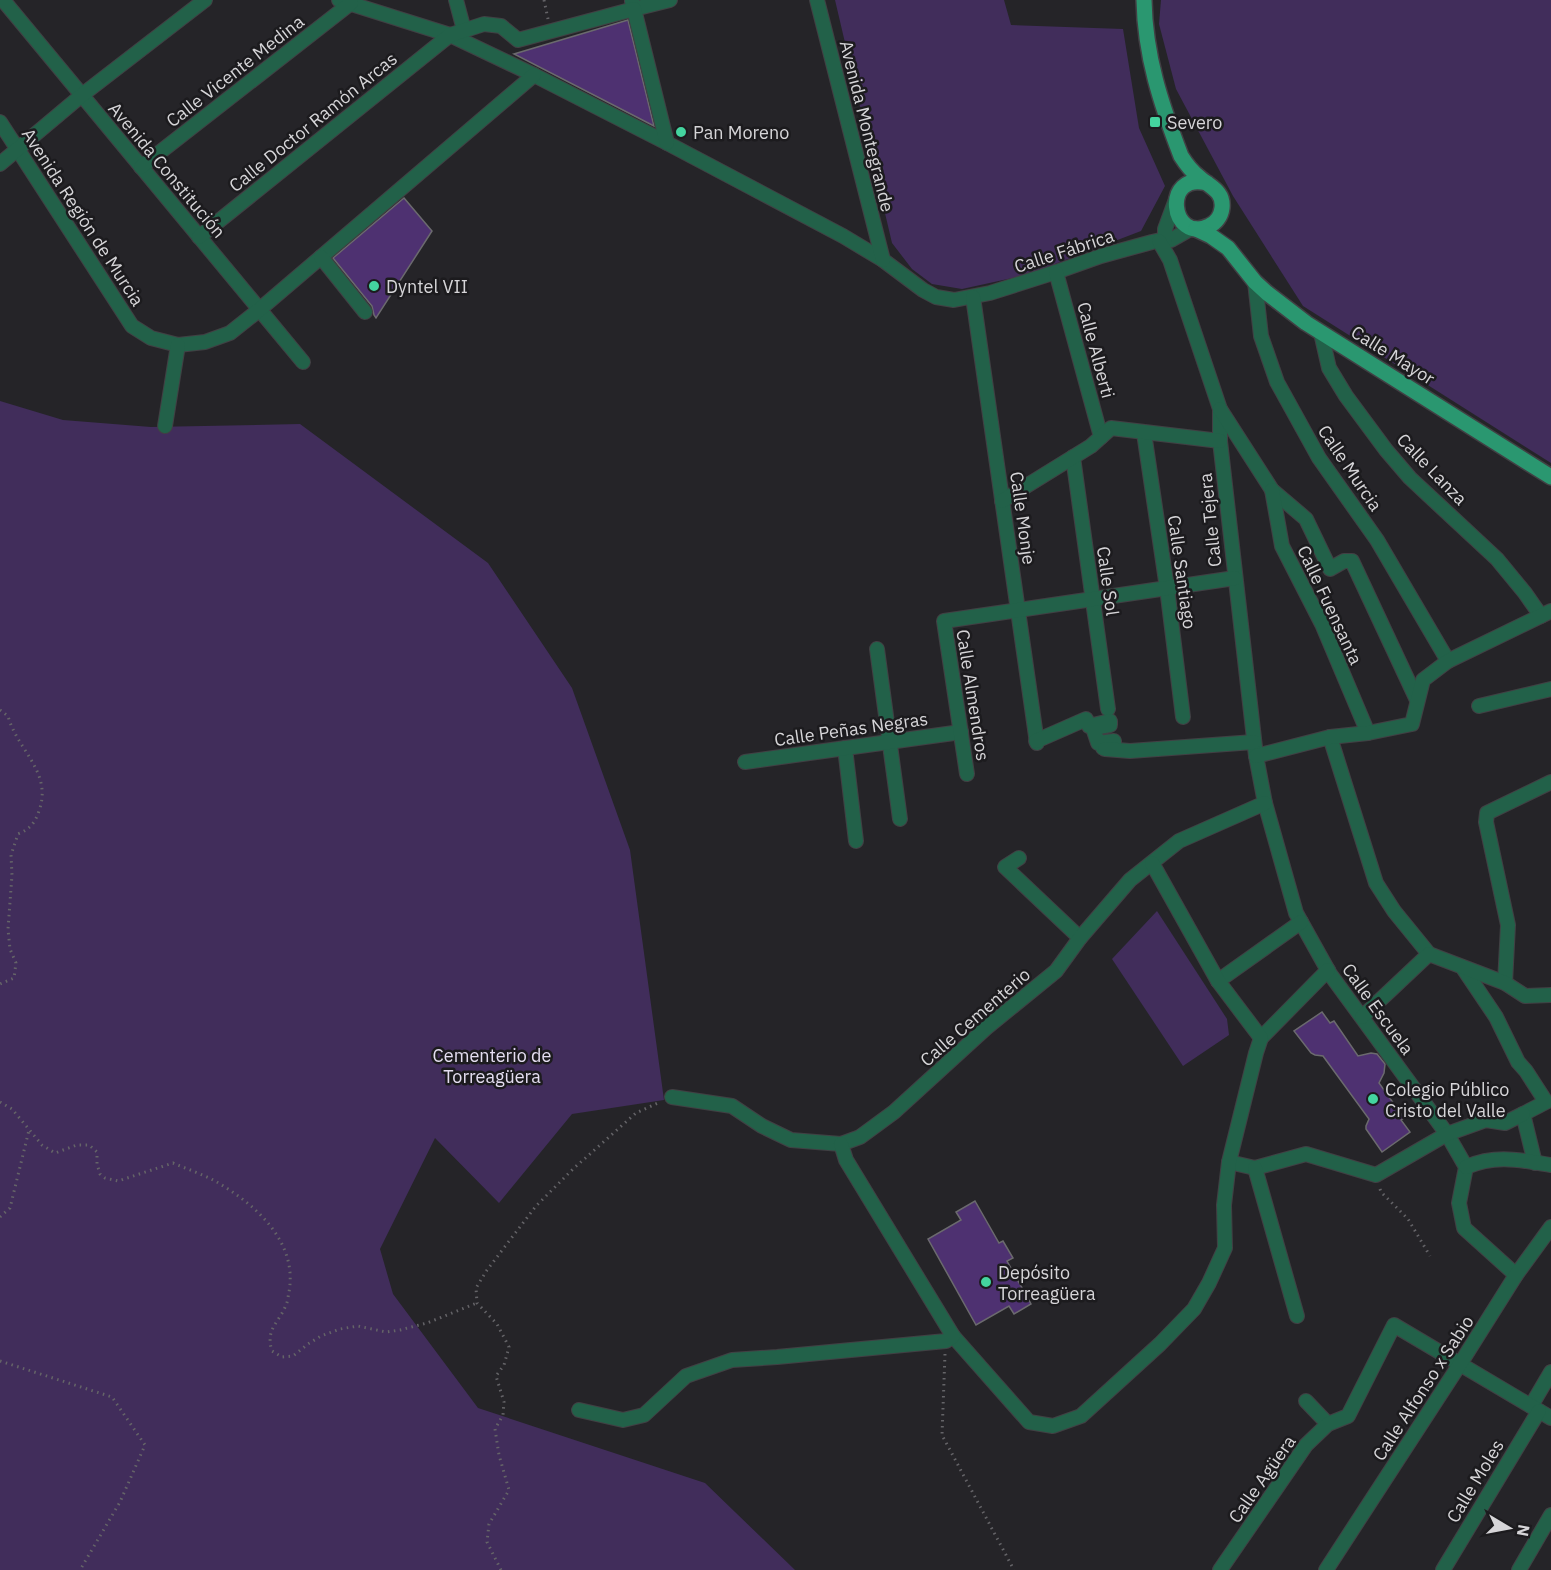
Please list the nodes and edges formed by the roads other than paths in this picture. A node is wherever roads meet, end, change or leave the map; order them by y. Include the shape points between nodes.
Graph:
1 (3, 0) edge
2 (205, 0) edge
3 (456, 0) edge
4 (670, 0) edge
5 (817, 0) edge
6 (1144, 0) edge
7 (346, 1) edge
8 (633, 5) edge
9 (464, 30) junction
10 (450, 35) junction
11 (534, 75) junction
12 (82, 95) junction
13 (0, 122) edge
14 (668, 143) junction
15 (18, 148) junction
16 (1181, 156) junction
17 (0, 164) edge
18 (141, 167) junction
19 (1207, 183) junction
20 (1177, 197) junction
21 (1221, 211) junction
22 (1194, 228) junction
23 (199, 237) junction
24 (1162, 240) junction
25 (1228, 248) junction
26 (321, 257) junction
27 (883, 260) junction
28 (1056, 273) junction
29 (1255, 282) junction
30 (974, 297) junction
31 (259, 310) junction
32 (365, 312) dead end
33 (1321, 333) junction
34 (178, 345) junction
35 (303, 362) dead end
36 (1220, 409) junction
37 (165, 426) dead end
38 (1144, 433) junction
39 (1101, 437) junction
40 (1220, 441) junction
41 (1073, 457) junction
42 (1551, 477) edge
43 (1272, 490) junction
44 (1002, 501) junction
45 (1235, 579) junction
46 (1167, 588) junction
47 (1092, 599) junction
48 (1018, 610) junction
49 (1546, 614) edge
50 (877, 649) dead end
51 (1448, 661) junction
52 (1551, 689) edge
53 (1418, 700) junction
54 (1479, 706) dead end
55 (1108, 709) dead end
56 (1183, 717) dead end
57 (961, 732) junction
58 (1368, 732) junction
59 (1330, 737) junction
60 (889, 742) junction
61 (845, 748) junction
62 (1255, 749) junction
63 (745, 762) dead end
64 (967, 774) dead end
65 (1551, 782) edge
66 (1265, 803) junction
67 (900, 819) dead end
68 (856, 841) dead end
69 (1019, 858) dead end
70 (1152, 863) junction
71 (1301, 922) junction
72 (1080, 938) junction
73 (1429, 954) junction
74 (1458, 966) junction
75 (1328, 970) junction
76 (1218, 981) junction
77 (1505, 983) junction
78 (1551, 994) edge
79 (1362, 1017) junction
80 (1261, 1038) junction
81 (672, 1097) road end
82 (1549, 1104) edge
83 (1522, 1114) junction
84 (1447, 1134) junction
85 (841, 1144) junction
86 (1229, 1162) junction
87 (1535, 1163) junction
88 (1551, 1165) edge
89 (1466, 1167) junction
90 (1255, 1168) junction
91 (1551, 1227) edge
92 (1516, 1275) junction
93 (1297, 1316) dead end
94 (950, 1338) junction
95 (1460, 1364) junction
96 (1551, 1372) edge
97 (1306, 1401) dead end
98 (1535, 1409) junction
99 (579, 1410) dead end
100 (1551, 1418) edge
101 (1328, 1424) junction
102 (1551, 1515) edge
103 (1220, 1570) edge
104 (1326, 1570) edge
105 (1443, 1570) edge
106 (1519, 1570) edge

1 - 12 street, Avenida Constitución
2 - 12 street
3 - 9 street
4 - 8 street
5 - 27 street, Avenida Montegrande
6 - 16 main road via 1144,23 1156,86
7 - 10 street, Calle Fábrica
7 - 18 street, Calle Vicente Medina
8 - 9 street, Calle Doctor Ramón Arcas via 518,40 501,26 484,24
8 - 14 street
9 - 10 street, Calle Doctor Ramón Arcas
10 - 11 street, Calle Fábrica
10 - 23 street, Calle Doctor Ramón Arcas
11 - 14 street, Calle Fábrica
11 - 26 street, Avenida Región de Murcia
12 - 15 street
12 - 18 street, Avenida Constitución
13 - 15 street, Avenida Región de Murcia
14 - 27 street, Calle Fábrica
15 - 17 street
15 - 34 street, Avenida Región de Murcia via 132,327 151,338
16 - 19 main road via 1187,167
16 - 20 main road via 1182,178
18 - 23 street, Avenida Constitución
19 - 20 main road via 1192,183
19 - 21 main road via 1222,200
20 - 22 main road via 1180,221
20 - 24 street
21 - 22 main road via 1212,225
21 - 25 main road, Calle Mayor
22 - 24 street, Calle Fábrica via 1171,240
22 - 25 main road, Calle Mayor
23 - 31 street, Avenida Constitución
24 - 28 street, Calle Fábrica
24 - 36 street, Calle Tejera
25 - 29 main road, Calle Mayor
26 - 31 street, Avenida Región de Murcia
26 - 32 street
27 - 30 street, Calle Fábrica via 930,294 954,300
28 - 30 street, Calle Fábrica
28 - 39 street, Calle Alberti
29 - 33 main road, Calle Mayor
29 - 51 street, Calle Murcia via 1261,336 1276,382 1319,458 1377,540
30 - 44 street, Calle Monje
31 - 34 street, Avenida Región de Murcia via 230,333 205,342
31 - 35 street, Avenida Constitución
33 - 42 main road, Calle Mayor
33 - 49 street, Calle Lanza via 1329,368 1386,450
34 - 37 street
36 - 40 street, Calle Tejera
36 - 43 street
38 - 39 street via 1111,429
38 - 40 street
38 - 46 street, Calle Santiago
39 - 41 street
40 - 45 street, Calle Tejera
41 - 44 street
41 - 47 street, Calle Sol
43 - 53 street via 1306,519 1330,568 1352,561
43 - 58 street, Calle Fuensanta via 1282,546 1322,624
44 - 48 street, Calle Monje
45 - 46 street
45 - 62 street, Calle Tejera
46 - 47 street
46 - 56 street, Calle Santiago
47 - 48 street
47 - 55 street, Calle Sol
48 - 57 street, Calle Almendros via 944,621
48 - 62 street, Calle Monje via 1036,742 1086,719 1089,726 1110,721 1110,725 1093,728 1098,743 1114,741 1114,746 1103,748
49 - 51 street
50 - 60 street
51 - 53 street via 1423,681
52 - 54 street
53 - 58 street via 1412,724
57 - 60 street, Calle Peñas Negras
57 - 64 street, Calle Almendros
58 - 59 street
59 - 62 street
59 - 73 street via 1376,883
60 - 61 street, Calle Peñas Negras
60 - 67 street
61 - 63 street, Calle Peñas Negras
61 - 68 street
62 - 66 street, Calle Tejera
65 - 77 street via 1487,813 1508,925
66 - 70 street, Calle Cementerio via 1179,841
66 - 71 street, Calle Escuela
69 - 72 street via 1005,867
70 - 72 street, Calle Cementerio via 1130,880
70 - 76 street
71 - 75 street, Calle Escuela
71 - 76 street
72 - 85 street, Calle Cementerio via 1056,971 894,1112 860,1137
73 - 74 street
73 - 79 street
74 - 77 street
74 - 82 street via 1496,1017 1518,1062
75 - 79 street, Calle Escuela
75 - 80 street
76 - 80 street
77 - 78 street via 1525,996
79 - 84 street, Calle Escuela
80 - 86 street
81 - 85 street via 732,1106 791,1140
82 - 83 street
83 - 84 street via 1505,1124 1486,1120
83 - 87 street
84 - 89 street, Calle Escuela
84 - 90 street via 1376,1175 1306,1154
85 - 94 street via 846,1160
86 - 90 street
86 - 94 street via 1224,1204 1225,1248 1194,1309 1082,1416 1053,1426 1029,1422
87 - 88 street
87 - 89 street via 1509,1158 1480,1161
89 - 92 street via 1459,1203 1464,1228
90 - 93 street
91 - 92 street, Calle Alfonso x Sabio
92 - 95 street, Calle Alfonso x Sabio
94 - 99 street via 732,1360 686,1377 644,1416 623,1420
95 - 98 street
95 - 101 street, Calle Agüera via 1395,1325 1348,1416
95 - 104 street, Calle Alfonso x Sabio
96 - 98 street, Calle Moles
97 - 101 street
98 - 100 street
98 - 105 street, Calle Moles
101 - 103 street, Calle Agüera via 1306,1445
102 - 106 street

